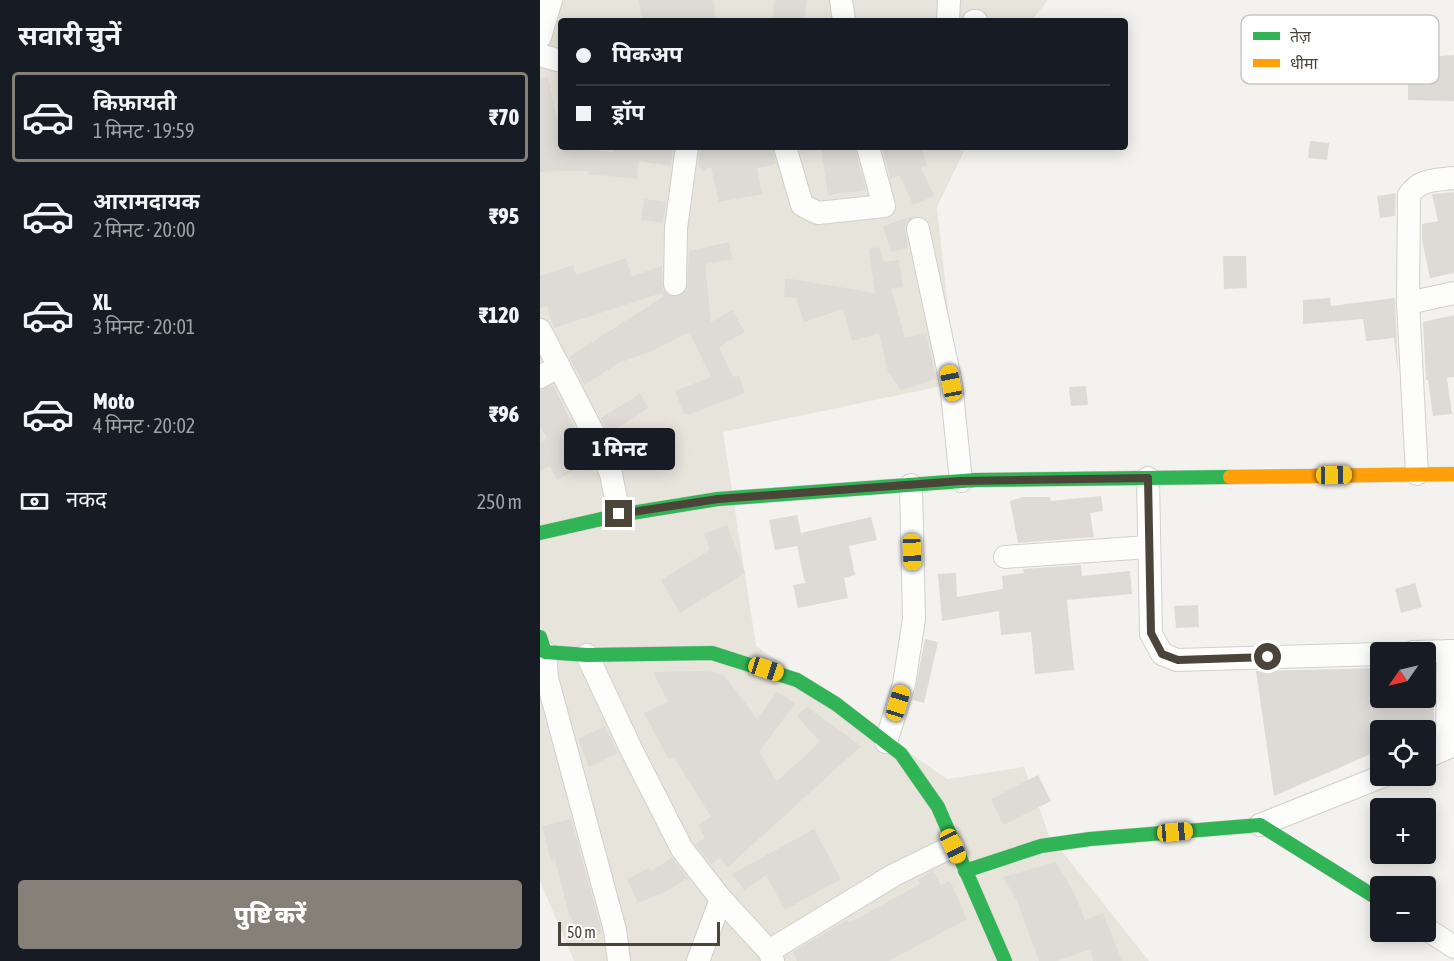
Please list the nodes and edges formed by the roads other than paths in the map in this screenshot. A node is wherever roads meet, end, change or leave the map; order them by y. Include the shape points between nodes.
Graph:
1 (551, 0) edge
2 (841, 0) edge
3 (949, 0) edge
4 (844, 18) edge
5 (948, 18) edge
6 (540, 37) edge
7 (540, 55) edge
8 (558, 60) edge
9 (687, 150) edge
10 (786, 150) edge
11 (869, 150) edge
12 (1454, 178) edge
13 (918, 229) dead end
14 (675, 284) dead end
15 (1454, 293) edge
16 (1408, 303) junction
17 (540, 330) edge
18 (550, 371) edge
19 (1417, 474) junction
20 (1454, 474) edge
21 (1148, 478) junction
22 (960, 481) junction
23 (911, 485) junction
24 (619, 514) junction
25 (540, 533) edge
26 (1148, 547) junction
27 (1005, 557) dead end
28 (542, 645) edge
29 (1436, 651) edge
30 (1451, 651) edge
31 (1370, 654) edge
32 (587, 655) junction
33 (886, 742) junction
34 (1436, 753) edge
35 (1370, 781) edge
36 (1260, 825) junction
37 (953, 846) junction
38 (964, 871) junction
39 (1370, 894) edge
40 (721, 899) junction
41 (1436, 935) edge
42 (1454, 947) edge
43 (771, 956) edge
44 (619, 961) edge
45 (698, 961) edge
46 (1005, 961) edge

1 - 6 street
2 - 4 street
3 - 5 street
7 - 8 street
9 - 14 street via 676,228
10 - 11 street via 802,205 818,213 884,206
12 - 16 street via 1416,185 1409,195
13 - 22 street via 951,383
15 - 16 street
16 - 19 street
17 - 18 street
18 - 24 street via 592,429 611,474
19 - 20 street
19 - 21 street
21 - 22 street
21 - 26 street
22 - 23 street
23 - 24 street via 718,499
23 - 33 street via 914,619 904,684
24 - 25 street
26 - 27 street
26 - 31 street via 1151,633 1162,654 1178,660
28 - 32 street
28 - 44 street via 547,678 615,930
29 - 30 street
30 - 34 street via 1447,748
32 - 33 street via 712,652 797,680
32 - 40 street via 682,849
33 - 37 street via 901,754 938,807
35 - 36 street
36 - 38 street via 1041,846
36 - 39 street
37 - 38 street
37 - 43 street via 894,875
38 - 46 street
40 - 43 street
40 - 45 street
41 - 42 street

